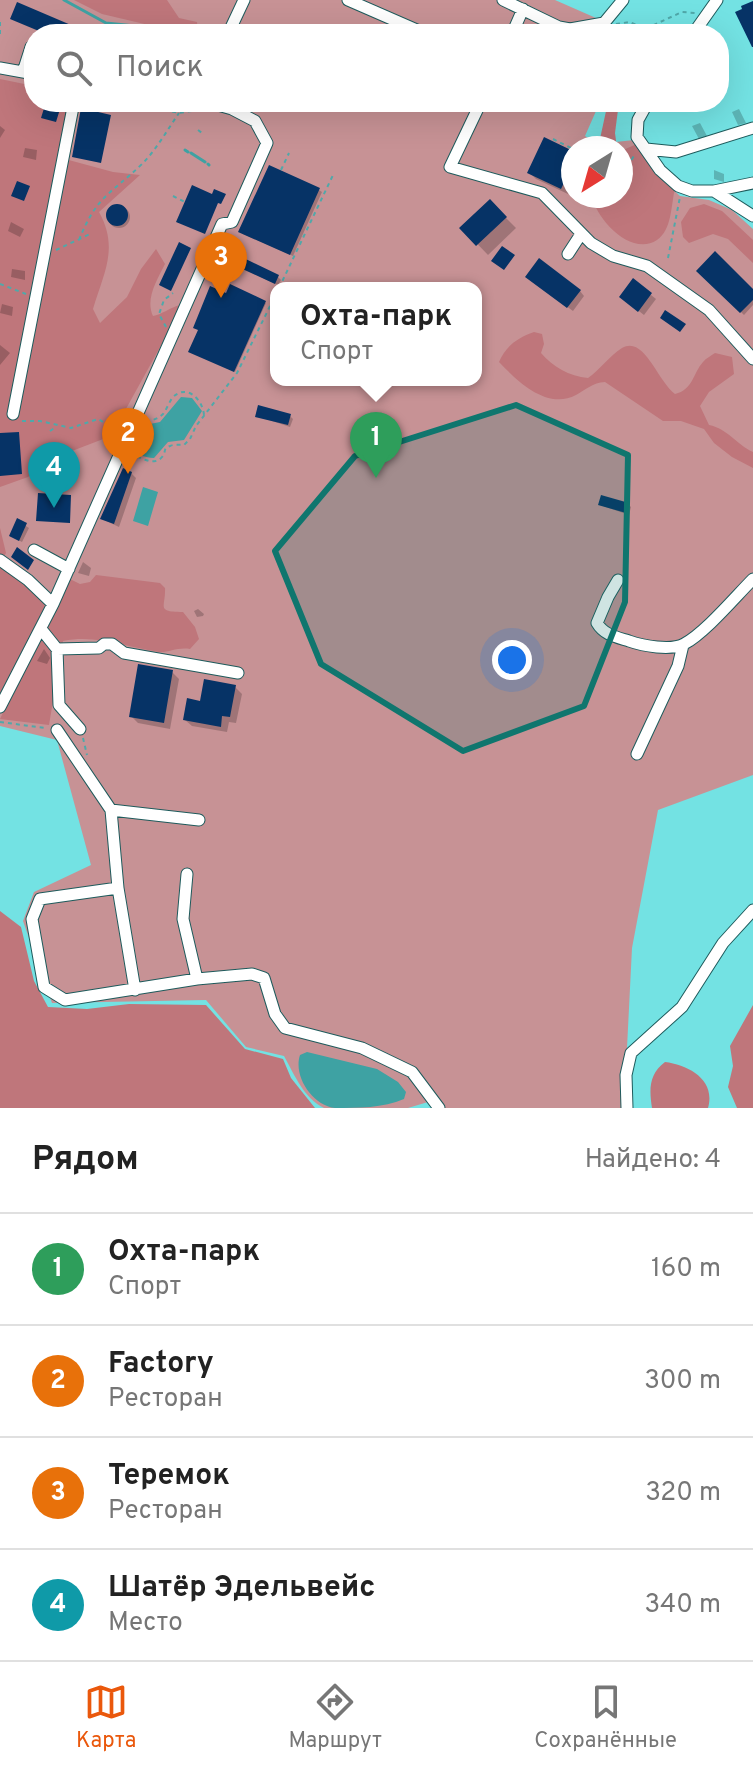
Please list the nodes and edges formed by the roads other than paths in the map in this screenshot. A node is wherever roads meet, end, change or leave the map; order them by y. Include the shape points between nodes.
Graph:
1 (244, 0) edge
2 (348, 0) edge
3 (503, 0) edge
4 (623, 0) edge
5 (717, 0) edge
6 (523, 9) junction
7 (233, 24) edge
8 (403, 24) edge
9 (516, 24) edge
10 (553, 24) edge
11 (596, 24) edge
12 (700, 24) edge
13 (0, 68) edge
14 (24, 72) edge
15 (72, 112) edge
16 (238, 112) edge
17 (476, 112) edge
18 (642, 112) edge
19 (753, 128) edge
20 (643, 146) junction
21 (753, 183) edge
22 (714, 191) junction
23 (753, 216) edge
24 (581, 234) junction
25 (568, 254) dead end
26 (753, 359) edge
27 (13, 414) road end
28 (34, 550) dead end
29 (0, 560) edge
30 (69, 569) junction
31 (753, 579) edge
32 (618, 580) dead end
33 (53, 604) junction
34 (41, 629) junction
35 (683, 645) junction
36 (57, 649) junction
37 (238, 673) dead end
38 (0, 707) edge
39 (80, 729) road end
40 (57, 730) road end
41 (637, 754) dead end
42 (111, 810) junction
43 (199, 820) dead end
44 (187, 874) dead end
45 (118, 888) junction
46 (753, 910) edge
47 (197, 979) junction
48 (135, 990) junction
49 (439, 1108) edge
50 (627, 1108) edge

1 - 7 street
2 - 8 street
3 - 6 street
4 - 11 street via 606,22
5 - 12 street
6 - 9 street
6 - 10 street
13 - 14 street
15 - 27 street
16 - 30 street via 255,121 267,143 232,222 222,224
17 - 24 street via 450,167 542,193
18 - 20 street via 637,137
19 - 20 street via 676,152
20 - 22 street via 682,188
21 - 22 street
22 - 23 street
24 - 25 street
24 - 26 street via 613,256 670,280 709,310
28 - 30 street
29 - 33 street
30 - 33 street
31 - 35 street
32 - 35 street via 599,616 601,629 638,644
33 - 34 street
34 - 36 street
34 - 38 street
35 - 41 street
36 - 37 street via 112,644 124,653
36 - 39 street via 59,705
40 - 42 street
42 - 43 street
42 - 45 street
44 - 47 street via 183,919
45 - 48 street
45 - 48 street via 40,899 32,919 44,987 65,1000
46 - 50 street via 723,943 682,1007 631,1053
47 - 48 street
47 - 49 street via 252,974 264,978 285,1028 362,1048 412,1072

